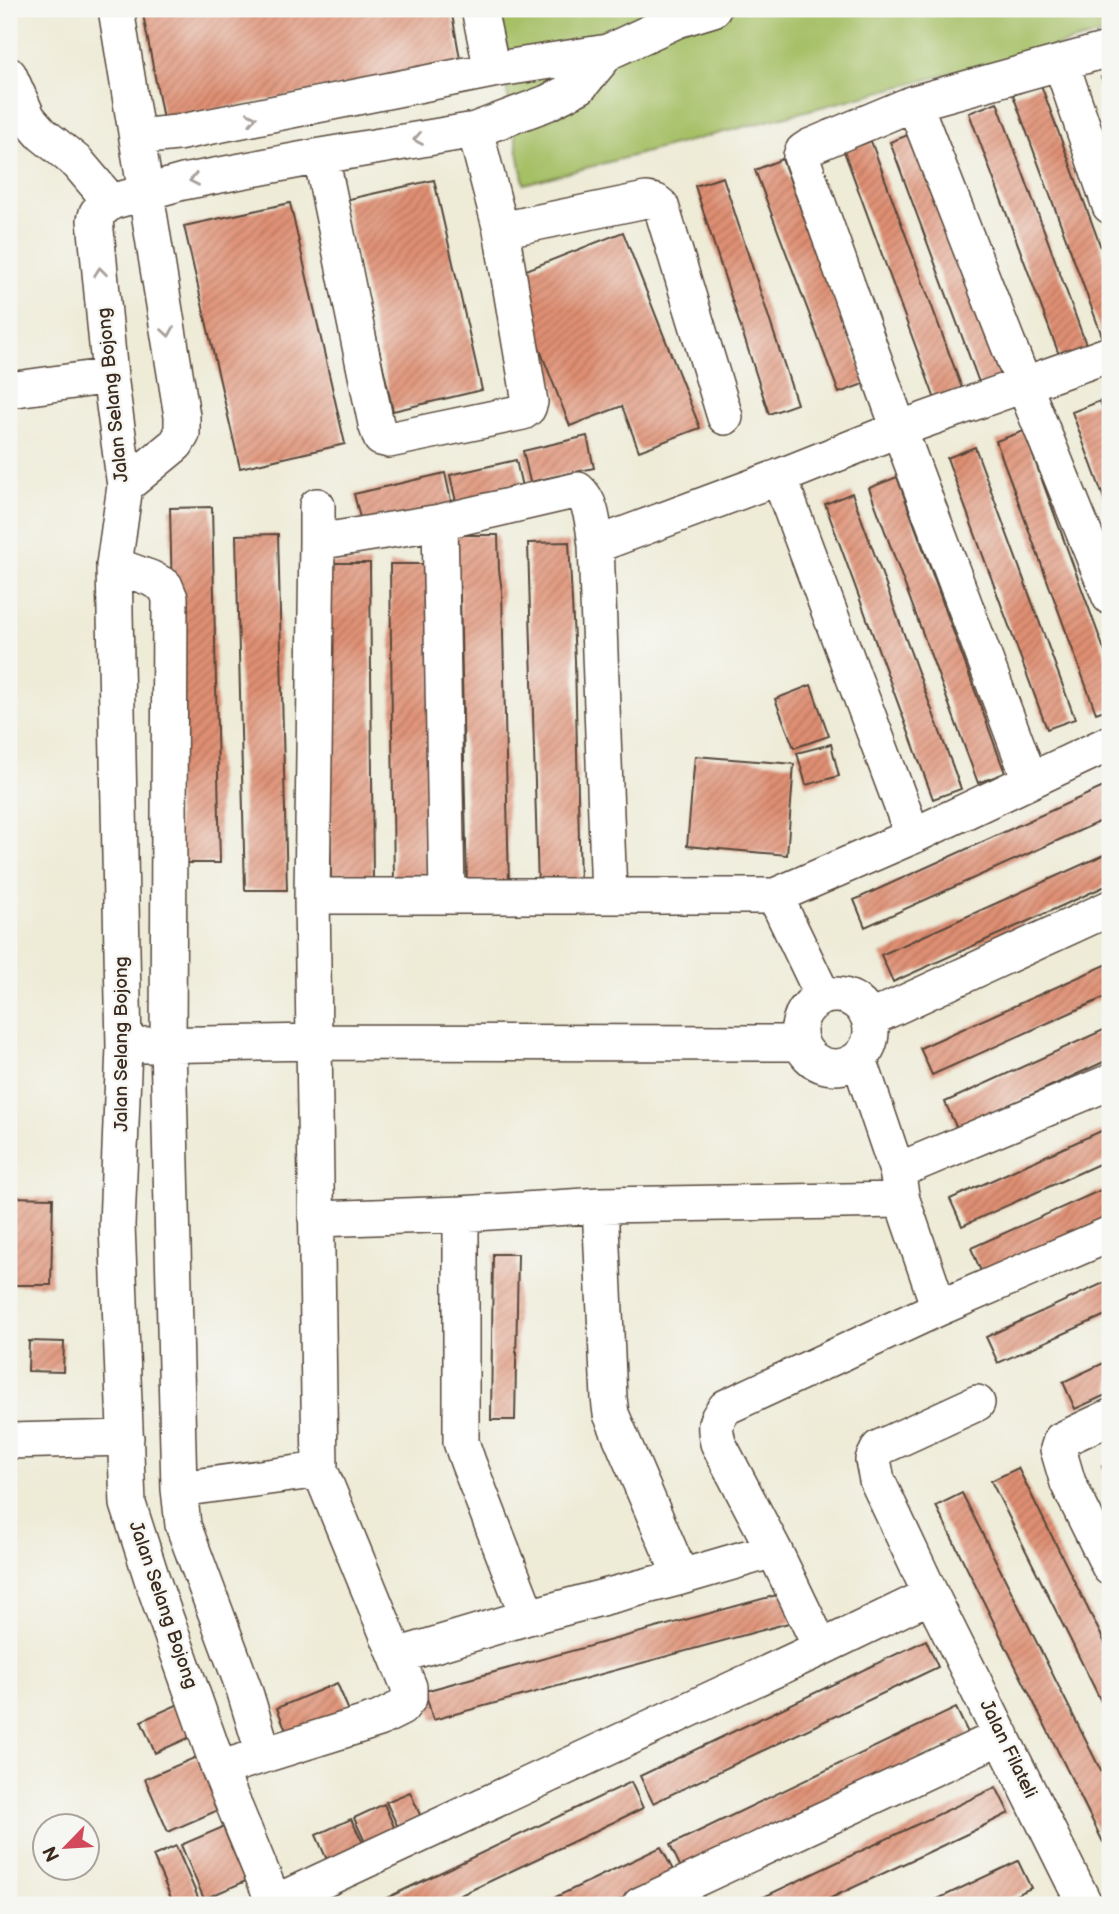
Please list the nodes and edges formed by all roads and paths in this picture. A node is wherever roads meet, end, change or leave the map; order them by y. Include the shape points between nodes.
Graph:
1 (116, 9) edge
2 (479, 9) edge
3 (713, 9) edge
4 (1110, 49) edge
5 (608, 52) junction
6 (1061, 64) junction
7 (506, 68) junction
8 (9, 75) edge
9 (914, 103) junction
10 (523, 111) junction
11 (475, 130) junction
12 (321, 156) junction
13 (141, 165) junction
14 (111, 202) junction
15 (1110, 206) edge
16 (501, 229) junction
17 (1110, 354) edge
18 (110, 376) junction
19 (1024, 385) junction
20 (9, 390) edge
21 (725, 417) dead end
22 (899, 429) junction
23 (779, 477) junction
24 (125, 486) junction
25 (317, 506) dead end
26 (440, 523) junction
27 (317, 542) junction
28 (596, 545) junction
29 (114, 565) junction
30 (1110, 597) edge
31 (1110, 743) edge
32 (1030, 780) junction
33 (913, 836) junction
34 (447, 895) junction
35 (312, 896) junction
36 (609, 896) junction
37 (775, 896) junction
38 (1110, 908) edge
39 (823, 996) junction
40 (869, 1019) junction
41 (315, 1042) junction
42 (800, 1042) junction
43 (168, 1044) junction
44 (124, 1047) junction
45 (859, 1059) junction
46 (1110, 1082) edge
47 (900, 1185) junction
48 (600, 1205) junction
49 (461, 1214) junction
50 (316, 1219) junction
51 (1110, 1234) edge
52 (939, 1308) junction
53 (977, 1403) dead end
54 (1110, 1417) edge
55 (126, 1438) junction
56 (9, 1441) edge
57 (320, 1470) junction
58 (179, 1489) junction
59 (774, 1550) junction
60 (1110, 1568) edge
61 (681, 1577) junction
62 (931, 1595) junction
63 (528, 1617) junction
64 (821, 1648) junction
65 (397, 1656) junction
66 (1002, 1736) junction
67 (264, 1755) junction
68 (219, 1769) junction
69 (286, 1902) edge
70 (1090, 1903) edge
71 (640, 1905) edge

1 - 13 street
2 - 7 street
3 - 5 street
4 - 6 street
5 - 7 street
5 - 10 street via 580,86
6 - 9 street
6 - 15 street
7 - 10 street via 531,77 533,96
13 -> 7 street via 177,133
8 - 14 street via 28,118 78,163
9 - 19 street
9 - 22 street via 809,147 802,156
10 - 11 street
11 -> 12 street
11 - 16 street
12 -> 13 street via 184,182
12 - 16 street via 381,438 389,440 528,408
13 - 14 street
13 -> 24 street via 182,434
18 -> 14 street, Jalan Selang Bojong via 95,220
16 - 21 street via 646,200 661,206
17 - 19 street
18 - 20 street
18 - 24 street, Jalan Selang Bojong
19 - 22 street
19 - 30 street
22 - 23 street
22 - 32 street
23 - 28 street
23 - 33 street
24 - 29 street, Jalan Selang Bojong
25 - 27 street
26 - 27 street
26 - 28 street via 578,490 588,502
26 - 34 street
27 - 35 street
28 - 36 street
29 - 43 street via 165,586 170,598
29 - 44 street, Jalan Selang Bojong
31 - 32 street
32 - 33 street
33 - 37 street
34 - 35 street
34 - 36 street
35 - 41 street
36 - 37 street
37 - 39 street
38 - 40 street
39 - 40 street via 851,998
39 - 42 street via 802,1014
40 - 45 street via 871,1034
41 - 42 street
41 - 43 street
41 - 50 street
42 - 45 street via 807,1055 825,1066
43 - 44 street
43 - 58 street
44 - 55 street, Jalan Selang Bojong via 117,1225
45 - 47 street
46 - 47 street
47 - 48 street
47 - 52 street
48 - 49 street
48 - 61 street via 611,1414
49 - 50 street
49 - 63 street via 461,1442
50 - 57 street
51 - 52 street
52 - 59 street via 726,1407 716,1418 718,1443
53 - 62 street, Jalan Filateli via 879,1448 873,1460 877,1480
54 - 60 street via 1061,1440 1058,1449 1068,1483
55 - 56 street
55 - 68 street, Jalan Selang Bojong via 128,1504
57 - 58 street
57 - 65 street
58 - 67 street via 183,1525
59 - 61 street
59 - 64 street
61 - 63 street
62 - 64 street
62 - 66 street, Jalan Filateli
63 - 65 street
64 - 69 street
65 - 67 street via 409,1687 409,1698 401,1708
66 - 70 street, Jalan Filateli
66 - 71 street
67 - 68 street
68 - 69 street, Jalan Selang Bojong

